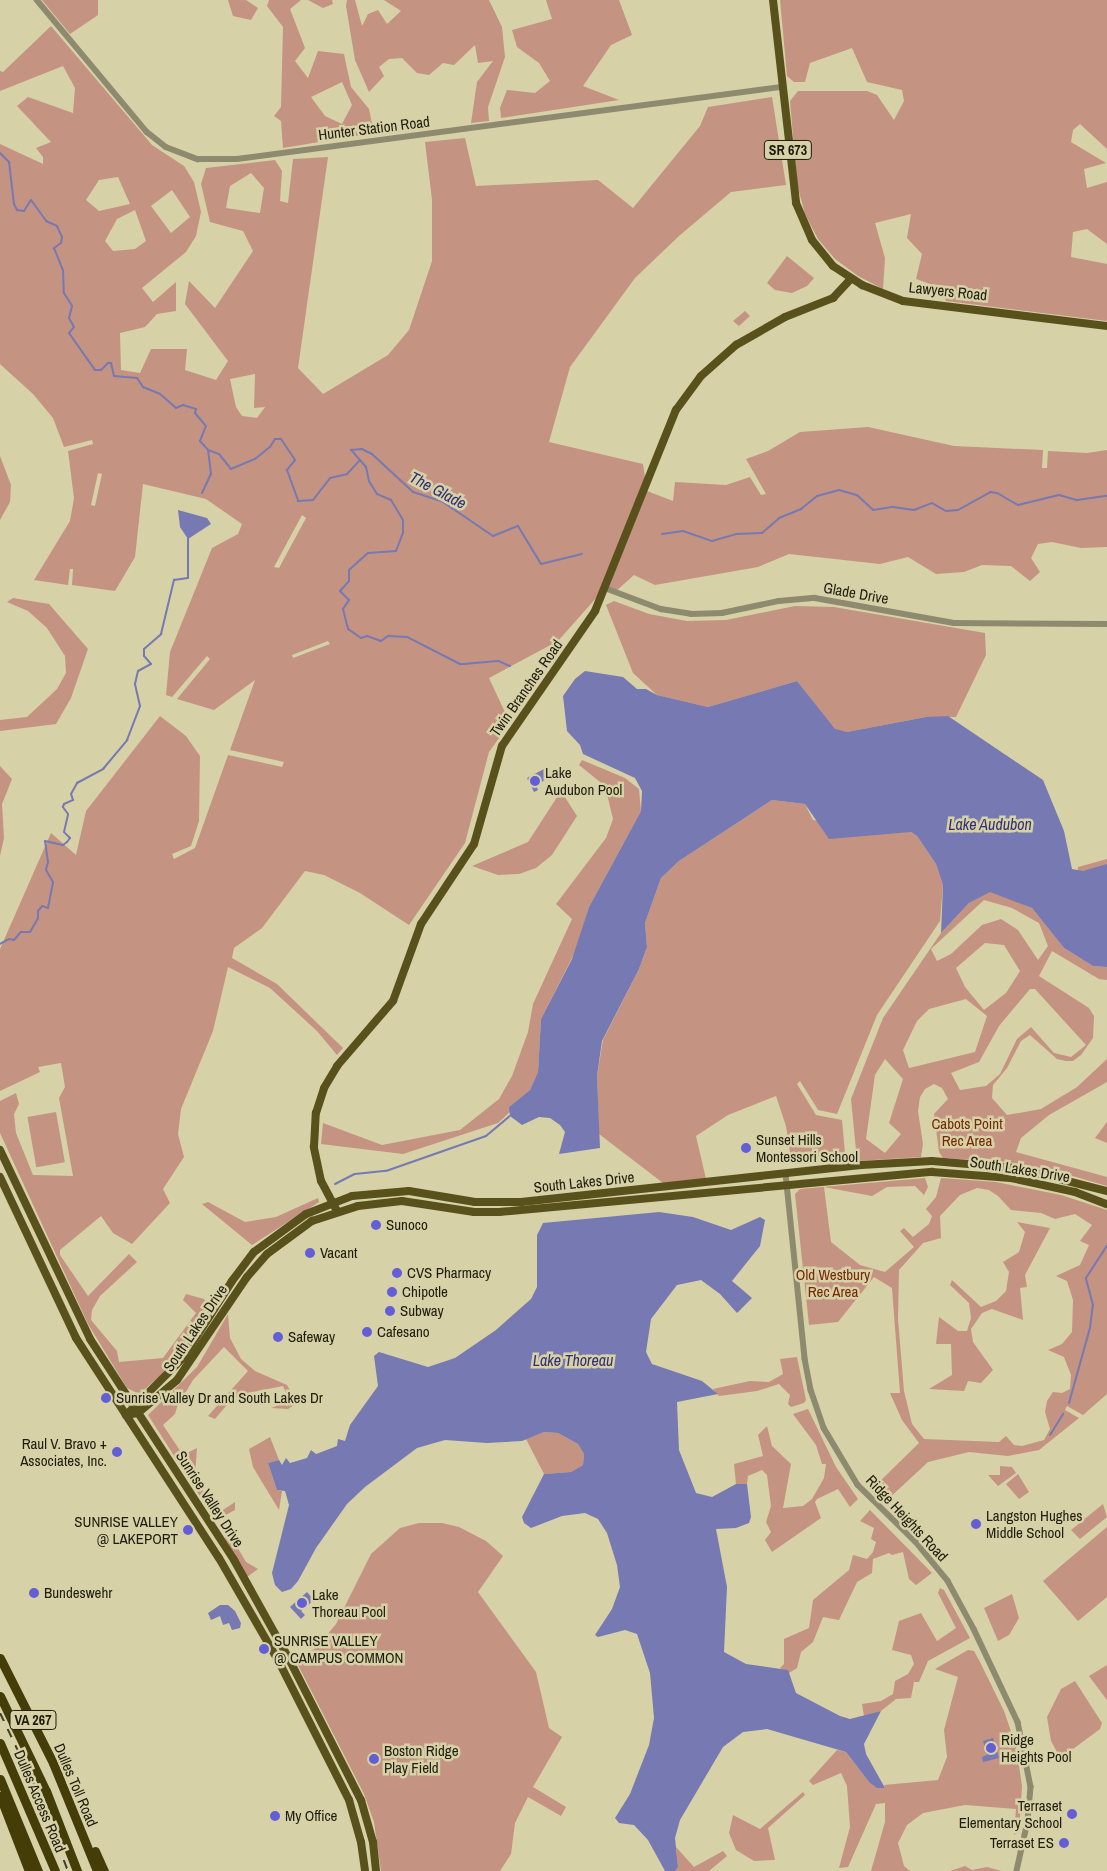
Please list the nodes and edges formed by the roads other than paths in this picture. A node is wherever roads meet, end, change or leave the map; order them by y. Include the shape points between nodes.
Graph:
1 (37, 0) edge
2 (773, 0) edge
3 (781, 87) junction
4 (851, 279) junction
5 (1107, 326) edge
6 (605, 588) junction
7 (1107, 624) edge
8 (0, 1150) edge
9 (786, 1174) junction
10 (0, 1177) edge
11 (787, 1184) junction
12 (1107, 1191) edge
13 (330, 1203) junction
14 (1107, 1204) edge
15 (337, 1211) junction
16 (329, 1214) junction
17 (133, 1406) junction
18 (138, 1413) junction
19 (126, 1415) junction
20 (0, 1658) edge
21 (0, 1696) edge
22 (0, 1743) edge
23 (0, 1778) edge
24 (62, 1784) junction
25 (0, 1796) edge
26 (29, 1871) edge
27 (38, 1871) edge
28 (55, 1871) edge
29 (78, 1871) edge
30 (96, 1871) edge
31 (104, 1871) edge
32 (365, 1871) edge
33 (376, 1871) edge
34 (1017, 1871) edge

1 - 3 street, Hunter Station Road via 147,132 166,147 198,159 237,159
2 - 3 main road, Lawyers Road / SR 673
3 - 4 main road, Lawyers Road / SR 673 via 799,214 820,252
4 - 5 main road, Lawyers Road / SR 673 via 880,294 911,302
4 - 6 main road, Twin Branches Road via 833,298 785,317 744,340 691,387 676,410
6 - 7 street, Glade Drive via 646,604 691,614 722,614 779,601 815,598 954,623
6 - 13 main road, Twin Branches Road via 583,631 502,746 474,844 420,924 392,1002 337,1066 324,1088 316,1114 314,1147 316,1167
8 - 17 main road, Sunrise Valley Drive via 72,1307
9 - 11 street, Ridge Heights Road
9 - 12 main road, South Lakes Drive via 909,1162 958,1162 1036,1171
9 - 13 main road, South Lakes Drive via 521,1202 475,1202 393,1191 366,1193
10 - 19 main road, Sunrise Valley Drive via 67,1321
11 - 14 main road, South Lakes Drive via 897,1173 962,1173 1056,1187
11 - 15 main road, South Lakes Drive via 499,1212 474,1212 402,1201
11 - 34 street, Ridge Heights Road via 805,1359 824,1428 858,1484 916,1542 951,1586 1018,1722 1031,1787 1028,1822
13 - 15 main road, Twin Branches Road
13 - 16 main road, Twin Branches Road
13 - 17 main road, South Lakes Drive via 295,1220 254,1252 236,1274 183,1358
15 - 16 main road, South Lakes Drive
16 - 18 main road, South Lakes Drive via 293,1233 257,1264 188,1367 170,1387
17 - 18 main road, Sunrise Valley Drive
17 - 19 main road, South Lakes Drive
18 - 19 main road, South Lakes Drive
18 - 33 main road, Sunrise Valley Drive via 234,1560 288,1657 361,1800 373,1842
19 - 32 main road, Sunrise Valley Drive via 219,1558 279,1662 349,1800
20 - 24 highway, Dulles Toll Road / VA 267
21 - 29 highway, Dulles Access Road via 46,1791
22 - 28 highway, Dulles Access Road
23 - 27 highway
24 - 30 highway, Dulles Toll Road / VA 267
24 - 31 highway
25 - 26 highway

